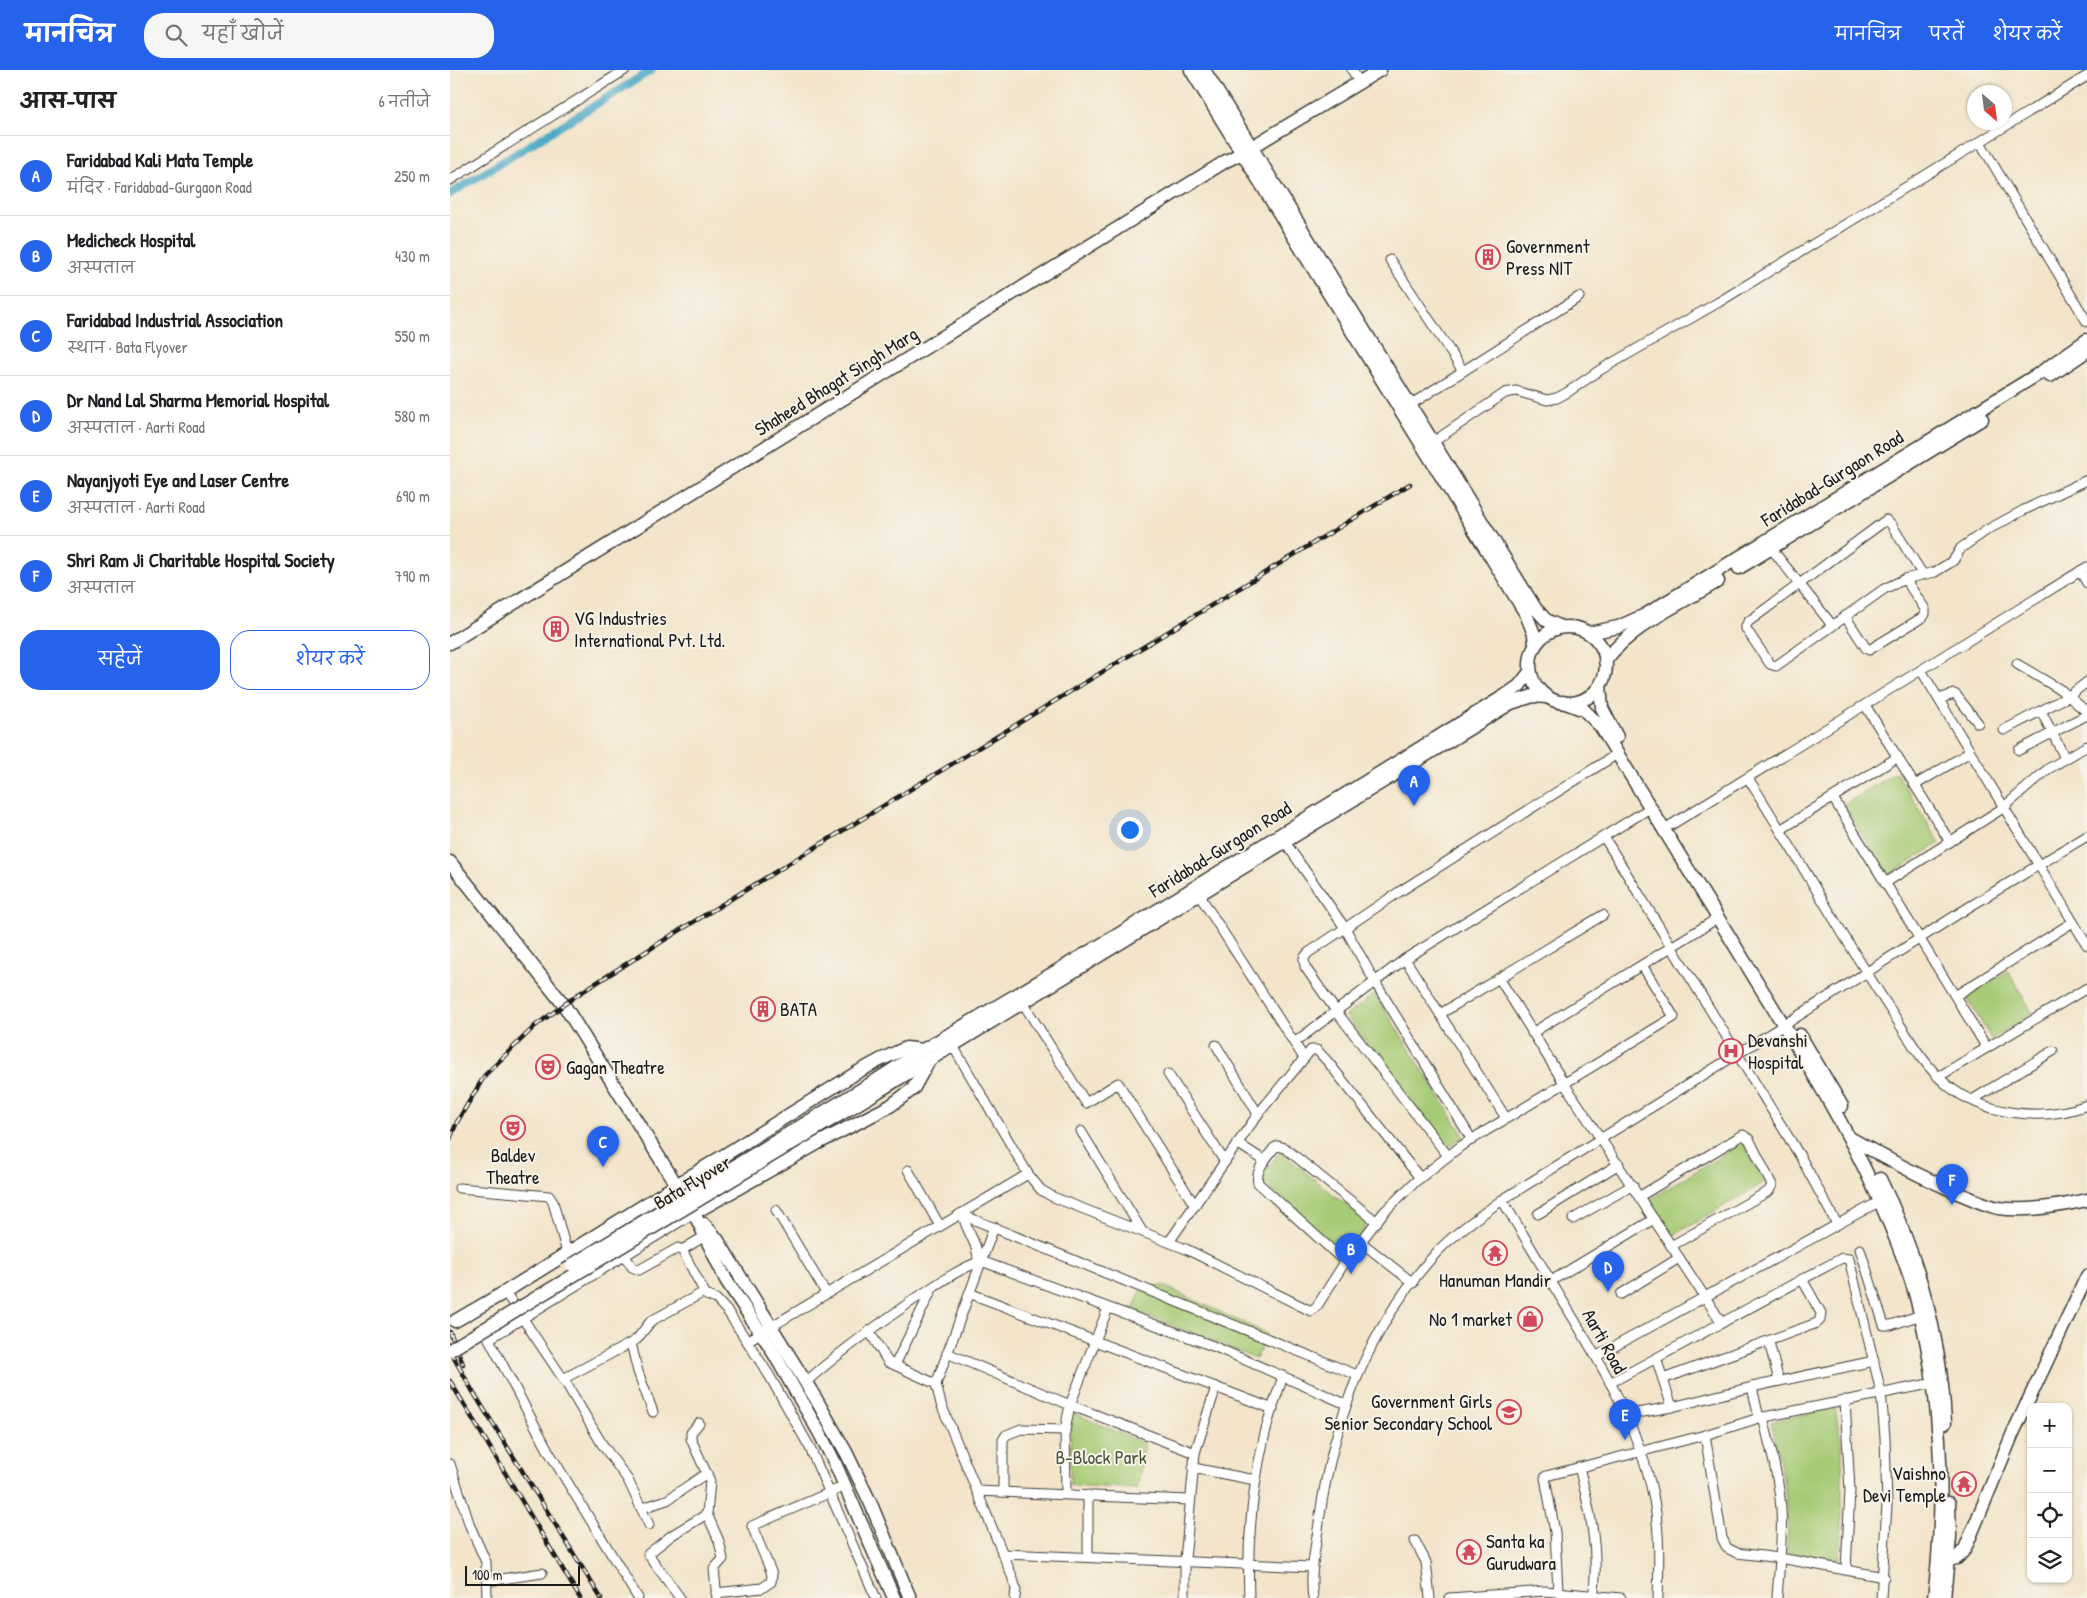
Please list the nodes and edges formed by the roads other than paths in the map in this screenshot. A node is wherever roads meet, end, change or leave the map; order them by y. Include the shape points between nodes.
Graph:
1 (625, 70) edge
2 (1191, 70) edge
3 (1204, 70) edge
4 (1352, 70) edge
5 (1380, 70) edge
6 (2087, 76) edge
7 (1359, 82) junction
8 (1980, 142) junction
9 (1247, 150) junction
10 (450, 180) edge
11 (1390, 260) dead end
12 (1579, 297) dead end
13 (2087, 322) edge
14 (2087, 340) edge
15 (2087, 350) edge
16 (2071, 351) junction
17 (2087, 362) edge
18 (1463, 371) junction
19 (2050, 376) junction
20 (1410, 405) junction
21 (1433, 442) junction
22 (2087, 480) edge
23 (1771, 548) junction
24 (2084, 569) edge
25 (1923, 575) junction
26 (1905, 579) junction
27 (2087, 583) edge
28 (1800, 584) junction
29 (1845, 616) junction
30 (1832, 625) junction
31 (1561, 628) junction
32 (1590, 634) junction
33 (450, 643) edge
34 (1536, 645) junction
35 (1605, 661) junction
36 (2017, 664) dead end
37 (1921, 670) junction
38 (1530, 672) junction
39 (2087, 682) edge
40 (1600, 686) junction
41 (2069, 696) junction
42 (1548, 697) junction
43 (1939, 699) junction
44 (1563, 702) junction
45 (1865, 705) junction
46 (2041, 711) junction
47 (2087, 714) edge
48 (1978, 723) dead end
49 (2004, 730) dead end
50 (2052, 731) junction
51 (2087, 746) edge
52 (2019, 750) dead end
53 (1970, 752) junction
54 (1617, 754) junction
55 (1898, 758) junction
56 (2066, 758) junction
57 (1748, 778) junction
58 (1915, 786) junction
59 (1832, 798) junction
60 (1650, 808) junction
61 (2003, 808) junction
62 (1670, 825) junction
63 (1780, 830) junction
64 (2087, 836) edge
65 (1604, 837) junction
66 (1286, 842) junction
67 (1950, 842) junction
68 (450, 862) edge
69 (2038, 866) junction
70 (1885, 883) junction
71 (1197, 891) junction
72 (1602, 915) dead end
73 (1718, 918) junction
74 (2073, 922) junction
75 (1346, 928) junction
76 (1920, 939) junction
77 (2087, 945) edge
78 (1672, 947) junction
79 (1406, 959) junction
80 (1642, 965) junction
81 (1867, 972) junction
82 (1499, 978) junction
83 (1375, 982) junction
84 (2087, 988) edge
85 (1955, 996) junction
86 (1023, 1003) junction
87 (1336, 1011) junction
88 (1440, 1014) junction
89 (1788, 1023) junction
90 (1532, 1033) junction
91 (950, 1041) junction
92 (1294, 1043) junction
93 (1216, 1045) dead end
94 (1987, 1048) junction
95 (2053, 1051) dead end
96 (1738, 1054) junction
97 (926, 1055) junction
98 (1304, 1058) junction
99 (1168, 1074) dead end
100 (1938, 1077) junction
101 (1564, 1083) junction
102 (875, 1088) junction
103 (1972, 1100) junction
104 (2087, 1106) edge
105 (1258, 1114) junction
106 (1506, 1118) junction
107 (1081, 1131) dead end
108 (1602, 1138) junction
109 (1850, 1138) junction
110 (1472, 1140) junction
111 (1237, 1143) junction
112 (1863, 1145) junction
113 (1448, 1156) junction
114 (1265, 1161) junction
115 (1225, 1162) junction
116 (1619, 1164) junction
117 (908, 1170) dead end
118 (1028, 1174) junction
119 (1420, 1178) junction
120 (677, 1185) junction
121 (1633, 1185) junction
122 (459, 1188) dead end
123 (1640, 1196) junction
124 (1885, 1199) junction
125 (1502, 1200) junction
126 (2087, 1200) edge
127 (1194, 1206) junction
128 (776, 1210) dead end
129 (694, 1213) junction
130 (962, 1214) junction
131 (1538, 1214) dead end
132 (1573, 1219) dead end
133 (1654, 1219) junction
134 (1377, 1222) junction
135 (1837, 1224) junction
136 (940, 1226) junction
137 (994, 1228) junction
138 (1142, 1231) junction
139 (705, 1236) junction
140 (1170, 1242) junction
141 (1361, 1242) junction
142 (1671, 1246) junction
143 (1860, 1249) dead end
144 (682, 1250) junction
145 (567, 1253) junction
146 (625, 1256) junction
147 (1679, 1258) junction
148 (980, 1261) junction
149 (1345, 1262) junction
150 (2087, 1276) edge
151 (1802, 1279) junction
152 (1551, 1281) junction
153 (1413, 1283) junction
154 (934, 1285) junction
155 (505, 1292) junction
156 (704, 1292) junction
157 (826, 1293) junction
158 (969, 1293) junction
159 (1621, 1294) dead end
160 (1706, 1297) junction
161 (1108, 1308) junction
162 (1921, 1316) junction
163 (522, 1319) junction
164 (455, 1321) dead end
165 (1722, 1323) junction
166 (766, 1329) junction
167 (869, 1331) junction
168 (450, 1339) edge
169 (746, 1341) junction
170 (1096, 1342) junction
171 (1769, 1342) junction
172 (631, 1343) junction
173 (450, 1350) edge
174 (947, 1353) junction
175 (1596, 1356) junction
176 (1656, 1358) junction
177 (1874, 1361) junction
178 (895, 1365) junction
179 (1357, 1375) junction
180 (1283, 1376) junction
181 (563, 1379) junction
182 (1663, 1379) junction
183 (1780, 1381) junction
184 (806, 1382) junction
185 (1937, 1382) junction
186 (1610, 1383) junction
187 (936, 1384) junction
188 (1216, 1387) junction
189 (1752, 1388) junction
190 (1881, 1392) junction
191 (1845, 1400) junction
192 (1346, 1404) junction
193 (1070, 1405) junction
194 (1672, 1407) junction
195 (1273, 1409) junction
196 (653, 1412) dead end
197 (1626, 1415) junction
198 (1761, 1418) junction
199 (699, 1423) dead end
200 (1065, 1430) junction
201 (1705, 1435) junction
202 (1639, 1450) junction
203 (1195, 1453) junction
204 (450, 1464) edge
205 (1579, 1467) junction
206 (1193, 1468) junction
207 (707, 1473) junction
208 (1255, 1480) junction
209 (845, 1486) junction
210 (977, 1491) junction
211 (830, 1492) junction
212 (1003, 1492) junction
213 (1066, 1494) junction
214 (1088, 1495) junction
215 (1189, 1500) junction
216 (642, 1508) junction
217 (707, 1514) junction
218 (649, 1525) dead end
219 (1415, 1541) dead end
220 (1002, 1554) junction
221 (1088, 1557) junction
222 (1780, 1558) junction
223 (1185, 1560) junction
224 (1943, 1561) junction
225 (1248, 1564) junction
226 (1313, 1567) junction
227 (1846, 1570) junction
228 (542, 1574) dead end
229 (1884, 1577) junction
230 (488, 1581) junction
231 (1558, 1592) junction
232 (716, 1596) edge
233 (1593, 1597) edge
234 (487, 1598) edge
235 (638, 1598) edge
236 (680, 1598) edge
237 (876, 1598) edge
238 (894, 1598) edge
239 (910, 1598) edge
240 (1015, 1598) edge
241 (1185, 1598) edge
242 (1248, 1598) edge
243 (1313, 1598) edge
244 (1430, 1598) edge
245 (1449, 1598) edge
246 (1621, 1598) edge
247 (1658, 1598) edge
248 (1777, 1598) edge
249 (1881, 1598) edge
250 (1934, 1598) edge
251 (1944, 1598) edge

1 - 10 street
2 - 9 street
3 - 9 street
4 - 7 street
5 - 7 street, Shaheed Bhagat Singh Marg
6 - 8 street
7 - 9 street, Shaheed Bhagat Singh Marg
8 - 13 street
8 - 21 street via 1568,392 1547,400 1516,391 1505,394
9 - 20 street
9 - 33 street, Shaheed Bhagat Singh Marg
9 - 34 street via 1526,614
11 - 18 street
12 - 18 street
14 - 16 street, Faridabad-Gurgaon Road
15 - 16 street
15 - 19 street, Faridabad-Gurgaon Road
16 - 32 street, Faridabad-Gurgaon Road via 1645,615 1618,627
17 - 19 street
18 - 20 street
19 - 23 street, Faridabad-Gurgaon Road
20 - 21 street
21 - 31 street via 1535,608 1546,620
22 - 25 street via 1987,530 1961,548 1949,564
23 - 28 street
23 - 35 street, Faridabad-Gurgaon Road via 1642,627 1614,648
24 - 27 street
24 - 37 street
25 - 26 street
25 - 28 street via 1886,520
26 - 29 street via 1884,589
26 - 29 street via 1925,609 1923,617 1869,650
28 - 30 street
28 - 30 street via 1746,626 1770,664 1776,666
29 - 30 street
31 - 32 street via 1575,628
31 - 34 street via 1546,634
32 - 35 street via 1599,643
34 - 38 street via 1530,658
35 - 40 street
36 - 41 street
37 - 43 street
37 - 45 street
38 - 42 street via 1536,686
38 - 71 street, Faridabad-Gurgaon Road via 1506,695
39 - 41 street
40 - 44 street via 1576,702
40 - 62 street via 1602,708 1608,723
41 - 46 street
41 - 47 street
42 - 44 street
42 - 66 street, Faridabad-Gurgaon Road via 1533,696 1511,702
43 - 48 street via 1955,694
43 - 53 street
44 - 54 street via 1592,716
45 - 55 street
45 - 57 street
46 - 49 street
46 - 50 street
47 - 50 street
50 - 52 street
50 - 56 street
51 - 56 street
53 - 58 street
53 - 61 street
54 - 60 street
54 - 75 street
55 - 58 street
55 - 59 street
56 - 61 street
57 - 62 street
57 - 63 street
58 - 67 street
59 - 63 street
59 - 70 street
60 - 65 street
60 - 73 street
61 - 67 street
61 - 69 street
62 - 89 street
63 - 81 street
64 - 69 street
65 - 78 street
65 - 79 street
66 - 71 street, Faridabad-Gurgaon Road
66 - 75 street
67 - 70 street
68 - 120 street via 564,1005
69 - 74 street
69 - 76 street
70 - 76 street
71 - 86 street, Faridabad-Gurgaon Road
71 - 91 street, Faridabad-Gurgaon Road
71 - 92 street
72 - 82 street
73 - 78 street
73 - 89 street
74 - 77 street
74 - 85 street
75 - 83 street
75 - 87 street via 1304,958 1305,967
76 - 81 street
76 - 85 street
78 - 80 street
78 - 96 street
79 - 83 street
79 - 88 street
80 - 90 street
80 - 101 street via 1674,1017
81 - 89 street
81 - 100 street
82 - 88 street
82 - 90 street
83 - 87 street
83 - 110 street
84 - 94 street
85 - 94 street
86 - 91 street, Faridabad-Gurgaon Road
86 - 127 street via 1086,1103 1118,1083
87 - 92 street
87 - 113 street
88 - 106 street
89 - 96 street
89 - 109 street
89 - 112 street via 1848,1115
90 - 101 street
91 - 97 street, Bata Flyover
91 - 118 street
92 - 98 street
93 - 105 street
94 - 100 street
95 - 103 street
96 - 108 street
96 - 135 street
97 - 102 street, Bata Flyover
97 - 120 street via 906,1048 880,1060
97 - 129 street via 913,1089 890,1106
98 - 105 street
98 - 119 street via 1311,1050 1317,1050
99 - 115 street
100 - 103 street
101 - 106 street
101 - 108 street
102 - 168 street, Bata Flyover, bridge
102 - 173 street, Bata Flyover, bridge
103 - 104 street via 2024,1113 2059,1112
105 - 111 street
106 - 110 street
107 - 138 street
108 - 116 street
108 - 125 street
109 - 112 street
109 - 124 street
110 - 113 street
111 - 114 street
111 - 115 street
112 - 124 street
112 - 126 street via 1929,1181 2000,1208 2050,1206
113 - 119 street
114 - 134 street via 1274,1148 1285,1148
114 - 149 street via 1257,1175 1258,1183
115 - 127 street
116 - 121 street
116 - 131 street
117 - 136 street
118 - 130 street
118 - 138 street via 1040,1190 1053,1197
119 - 134 street
120 - 129 street
120 - 145 street
121 - 123 street
121 - 132 street
122 - 145 street via 549,1196
123 - 133 street
123 - 142 street via 1739,1137 1743,1135 1749,1139 1772,1185 1769,1191
124 - 135 street
124 - 162 street
124 - 185 street via 1917,1267 1931,1317
125 - 152 street, Aarti Road
125 - 153 street via 1460,1231
127 - 140 street
128 - 157 street
129 - 139 street
129 - 146 street
129 - 166 street via 717,1239
130 - 136 street
130 - 137 street
130 - 148 street
133 - 142 street
133 - 152 street
134 - 141 street
135 - 160 street
136 - 157 street
137 - 148 street
137 - 179 street
138 - 140 street
139 - 144 street
139 - 166 street via 726,1280
140 - 149 street via 1308,1312 1317,1306
141 - 149 street
141 - 153 street
142 - 147 street
143 - 162 street via 1884,1325
144 - 146 street via 678,1248 638,1270
144 - 156 street
145 - 155 street
146 - 163 street
147 - 159 street
147 - 160 street
148 - 154 street
148 - 158 street
148 - 161 street
150 - 224 street via 2013,1433 1965,1550 1957,1558
151 - 165 street
151 - 171 street via 1821,1313 1820,1320
151 - 177 street via 1842,1258 1849,1259
152 - 175 street, Aarti Road
153 - 179 street via 1389,1315
154 - 167 street
154 - 178 street
155 - 163 street
155 - 164 street
156 - 169 street via 728,1312
156 - 172 street via 651,1321
157 - 166 street
158 - 170 street
158 - 174 street
160 - 165 street
160 - 175 street
161 - 170 street
161 - 180 street via 1213,1346
162 - 185 street
163 - 181 street
163 - 235 street via 489,1339 549,1452
165 - 176 street
166 - 169 street
166 - 184 street
166 - 209 street
167 - 178 street via 888,1362
167 - 184 street
169 - 211 street via 809,1446
170 - 188 street
170 - 193 street
171 - 182 street
171 - 183 street
172 - 181 street
172 - 196 street
174 - 187 street
174 - 193 street
175 - 186 street, Aarti Road
176 - 182 street
176 - 186 street
177 - 183 street
177 - 190 street
178 - 187 street
179 - 192 street
180 - 192 street
180 - 195 street
181 - 216 street via 628,1480
182 - 194 street
183 - 189 street
184 - 239 street via 847,1454
185 - 190 street
185 - 224 street
186 - 197 street, Aarti Road
187 - 210 street
188 - 195 street
188 - 203 street
189 - 194 street
189 - 198 street
190 - 191 street
190 - 229 street via 1887,1505
191 - 198 street
191 - 227 street via 1850,1490
192 - 226 street via 1326,1474
193 - 200 street
193 - 203 street
194 - 197 street
195 - 208 street
197 - 202 street, Aarti Road
198 - 201 street
198 - 222 street via 1780,1494
199 - 207 street via 691,1439
200 - 212 street via 1021,1429 1006,1435
200 - 213 street
201 - 202 street
201 - 222 street via 1724,1544 1731,1551
202 - 205 street
202 - 247 street, Aarti Road via 1650,1482 1659,1536
203 - 206 street
204 - 230 street via 470,1526 482,1551
205 - 231 street via 1545,1477 1555,1532
205 - 233 street via 1596,1556
206 - 208 street
206 - 215 street
207 - 216 street via 667,1500
207 - 217 street via 711,1490
208 - 225 street
209 - 211 street
209 - 238 street
210 - 212 street
210 - 220 street
211 - 232 street via 752,1526 773,1579 768,1585
211 - 237 street
212 - 213 street
213 - 214 street
214 - 215 street
214 - 221 street
215 - 223 street
216 - 218 street
217 - 232 street via 723,1559 714,1569
217 - 236 street via 648,1554
219 - 244 street via 1426,1562
220 - 221 street
220 - 240 street via 1016,1589
221 - 223 street
222 - 227 street
222 - 248 street
223 - 225 street
223 - 241 street
224 - 250 street
224 - 251 street
225 - 226 street
225 - 242 street
226 - 243 street
227 - 229 street
228 - 230 street
229 - 249 street
230 - 234 street
231 - 233 street
231 - 245 street
233 - 246 street

